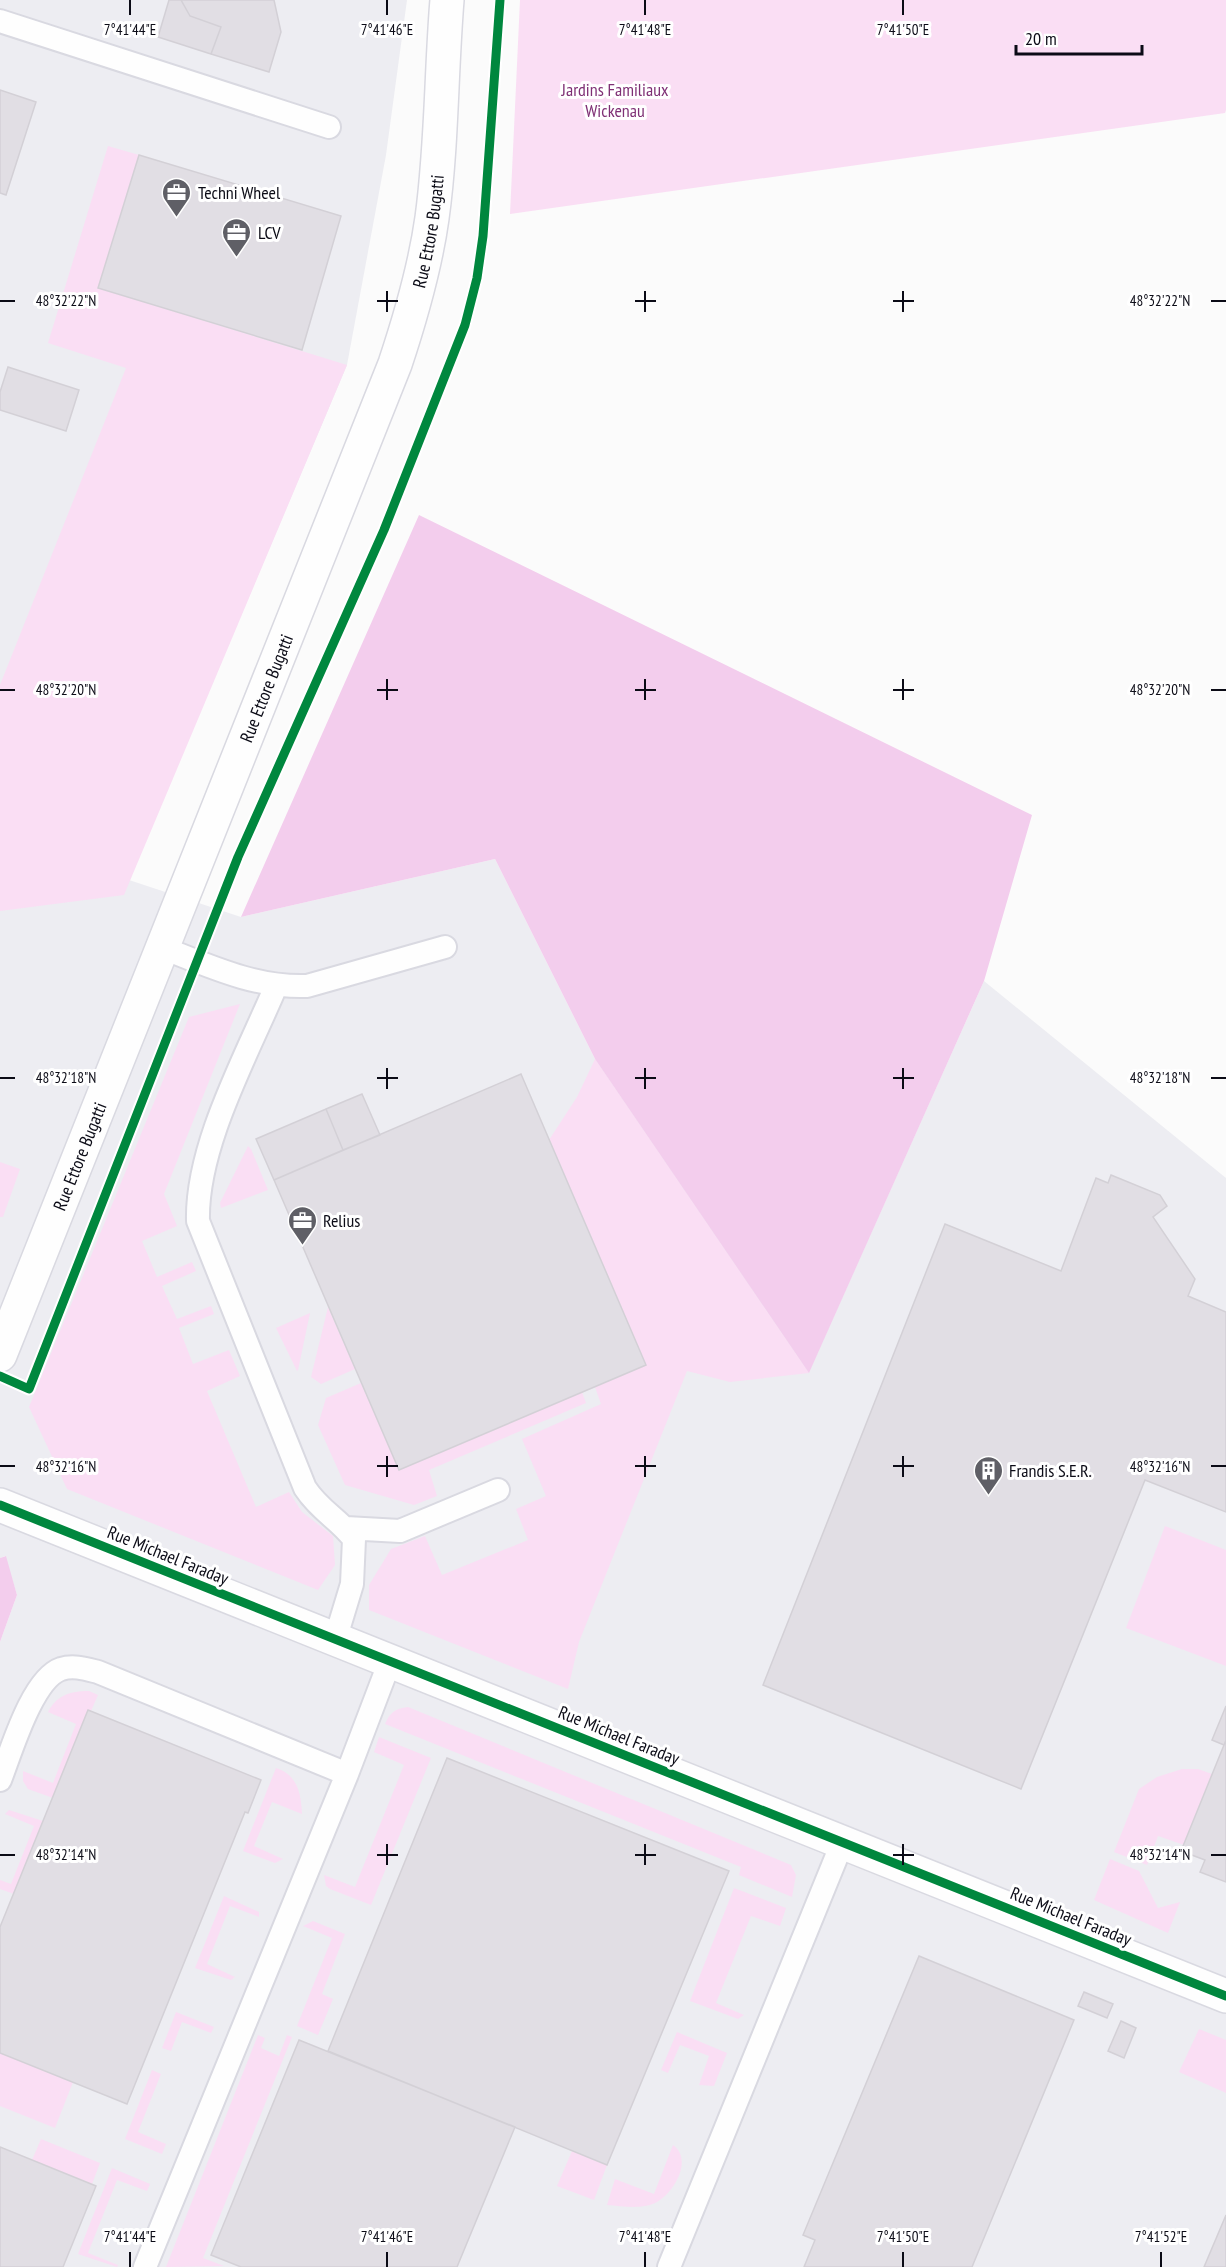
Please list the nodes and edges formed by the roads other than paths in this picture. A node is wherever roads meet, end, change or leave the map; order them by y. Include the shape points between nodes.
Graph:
1 (447, 0) edge
2 (0, 21) edge
3 (329, 127) dead end
4 (445, 947) dead end
5 (163, 948) junction
6 (276, 986) junction
7 (0, 1355) edge
8 (498, 1490) dead end
9 (0, 1505) edge
10 (346, 1528) junction
11 (335, 1640) junction
12 (390, 1661) junction
13 (347, 1774) junction
14 (0, 1780) edge
15 (843, 1841) junction
16 (1226, 1996) edge
17 (145, 2267) edge
18 (669, 2267) edge

1 - 5 main road, Rue Ettore Bugatti via 437,181 424,265 411,316
2 - 3 lane
4 - 6 lane via 307,986
5 - 6 lane
5 - 7 main road, Rue Ettore Bugatti
6 - 10 lane via 204,1164 198,1221 305,1488 316,1505
8 - 10 lane via 400,1531
9 - 11 main road, Rue Michael Faraday
10 - 11 lane via 354,1539 355,1563
11 - 12 main road, Rue Michael Faraday
12 - 13 lane
12 - 15 main road, Rue Michael Faraday
13 - 14 lane via 79,1667 61,1669 47,1677 36,1692
13 - 17 lane
15 - 16 main road, Rue Michael Faraday
15 - 18 lane

